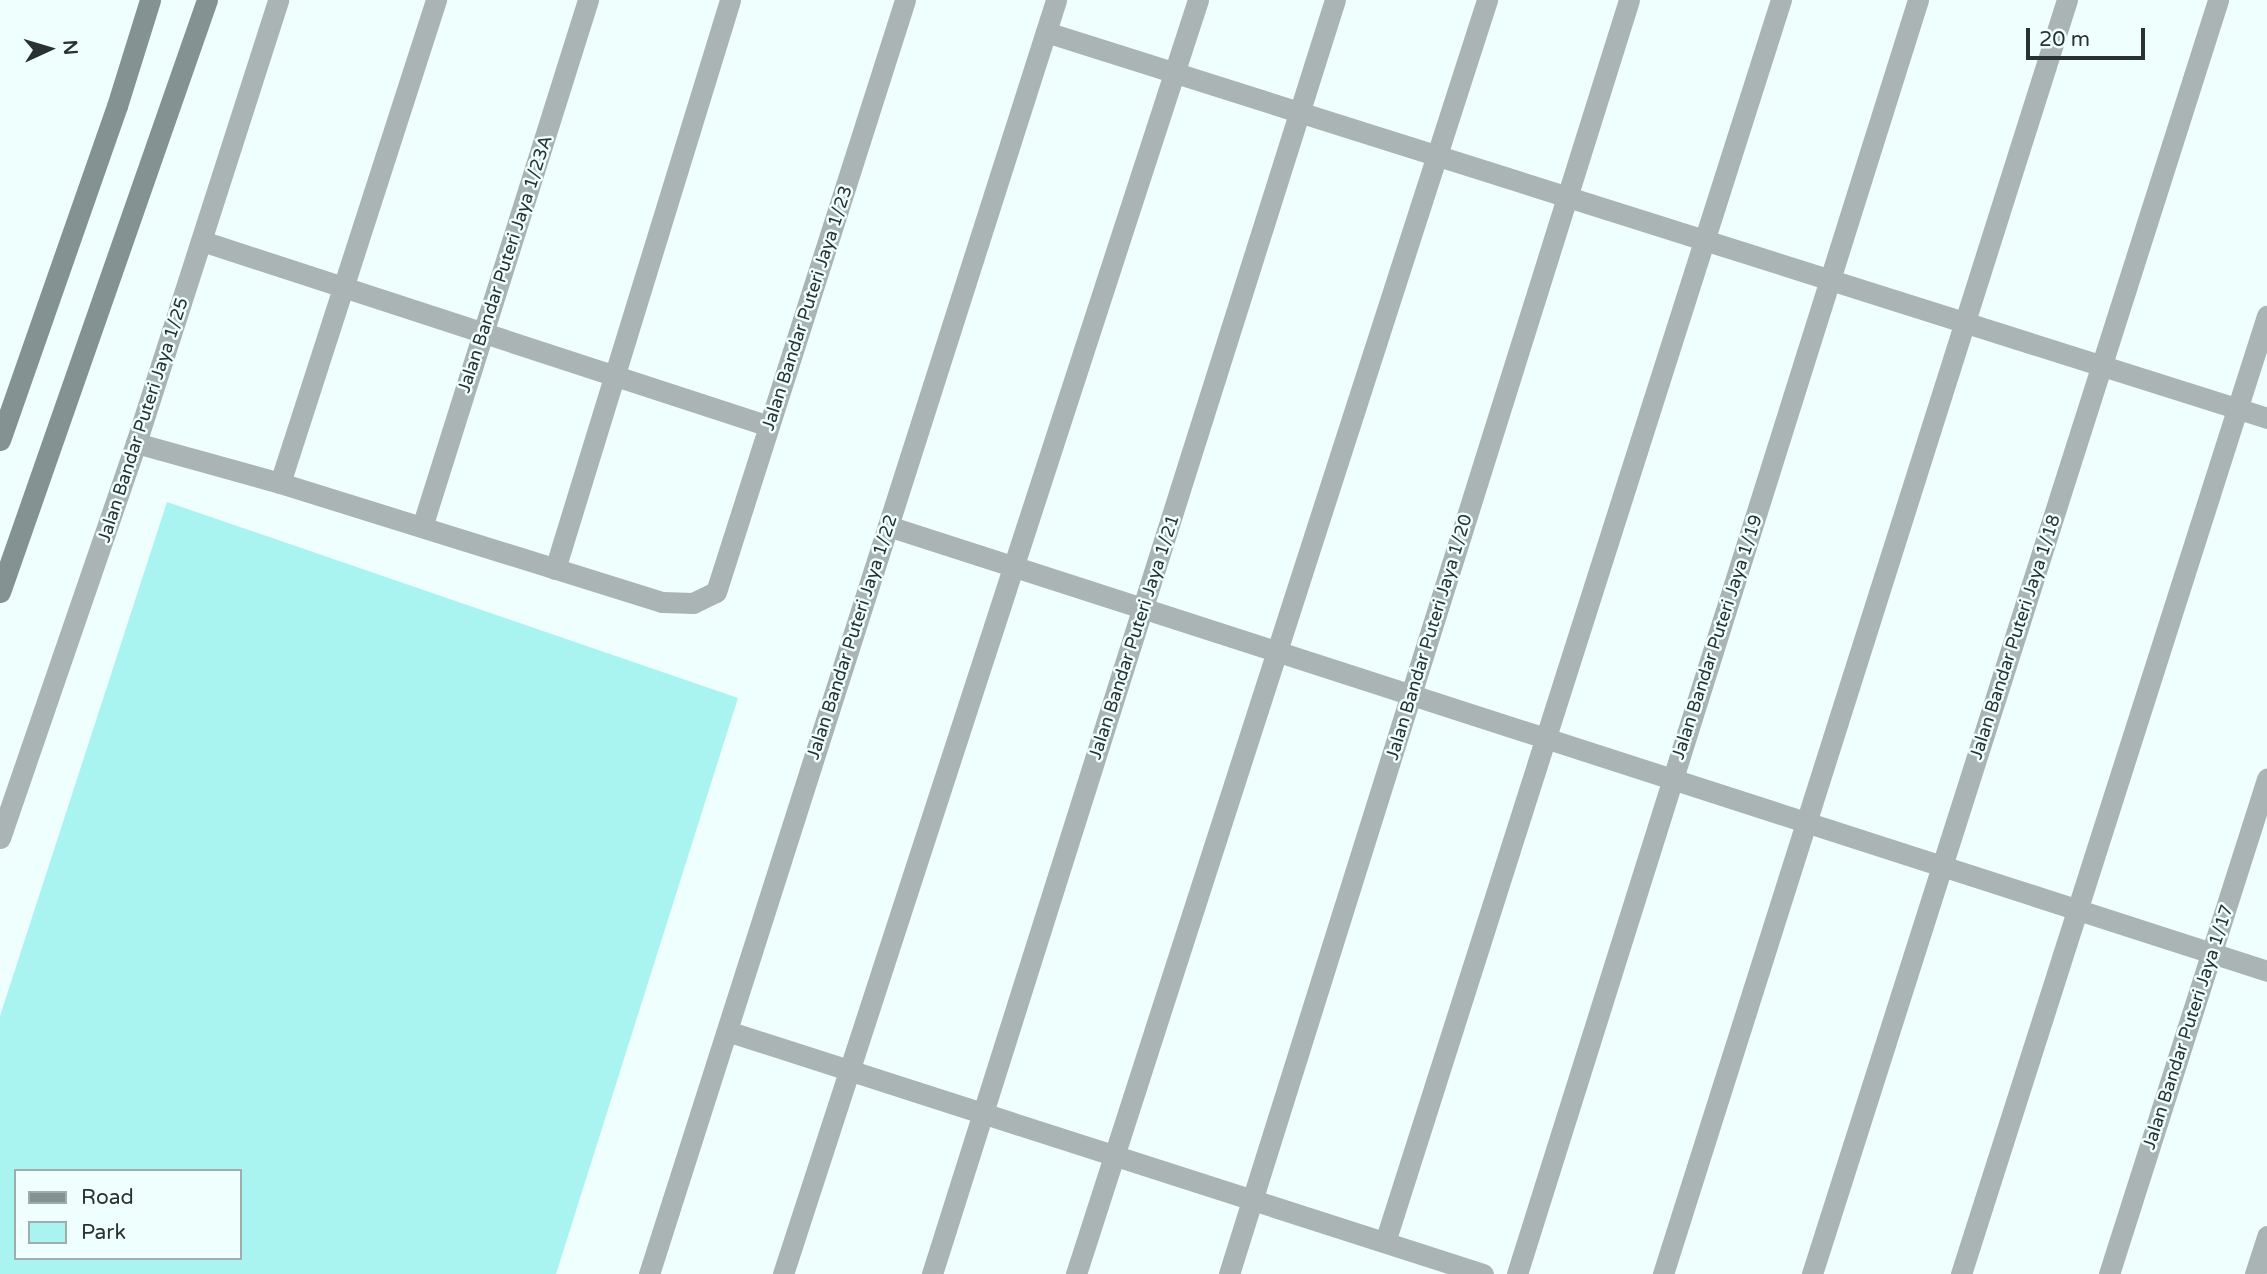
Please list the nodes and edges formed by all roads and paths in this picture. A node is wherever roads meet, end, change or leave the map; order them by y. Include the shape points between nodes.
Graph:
1 (150, 0) edge
2 (207, 0) edge
3 (278, 0) edge
4 (436, 0) edge
5 (588, 0) edge
6 (730, 0) edge
7 (905, 0) edge
8 (1056, 0) edge
9 (1198, 0) edge
10 (1335, 0) edge
11 (1487, 0) edge
12 (1629, 0) edge
13 (1781, 0) edge
14 (1918, 0) edge
15 (2067, 0) edge
16 (2218, 0) edge
17 (1046, 32) junction
18 (1174, 72) junction
19 (1300, 112) junction
20 (1437, 155) junction
21 (1568, 197) junction
22 (1705, 240) junction
23 (202, 241) junction
24 (1830, 279) junction
25 (343, 287) junction
26 (2267, 316) edge
27 (1965, 323) junction
28 (483, 332) junction
29 (2102, 365) junction
30 (612, 375) junction
31 (2238, 408) junction
32 (2267, 418) edge
33 (769, 426) junction
34 (0, 440) edge
35 (136, 443) junction
36 (280, 483) junction
37 (888, 526) junction
38 (422, 527) junction
39 (1013, 567) junction
40 (555, 569) junction
41 (0, 592) edge
42 (1143, 609) junction
43 (1276, 651) junction
44 (1410, 695) junction
45 (1546, 738) junction
46 (1672, 779) junction
47 (2267, 779) edge
48 (1807, 822) junction
49 (0, 838) edge
50 (1942, 866) junction
51 (2077, 910) junction
52 (2211, 953) junction
53 (2267, 971) edge
54 (727, 1031) junction
55 (849, 1071) junction
56 (983, 1114) junction
57 (1114, 1156) junction
58 (1252, 1200) junction
59 (2267, 1236) edge
60 (1385, 1242) junction
61 (649, 1274) edge
62 (783, 1274) edge
63 (932, 1274) edge
64 (1076, 1274) edge
65 (1228, 1274) edge
66 (1483, 1274) edge
67 (1517, 1274) edge
68 (1664, 1274) edge
69 (1812, 1274) edge
70 (1961, 1274) edge
71 (2109, 1274) edge
72 (2255, 1274) edge

1 - 34 street
2 - 41 street
3 - 23 street, Jalan Bandar Puteri Jaya 1/25
4 - 25 street
5 - 28 street, Jalan Bandar Puteri Jaya 1/23A
6 - 30 street
7 - 33 street, Jalan Bandar Puteri Jaya 1/23
8 - 17 street, Jalan Bandar Puteri Jaya 1/22
9 - 18 street
10 - 19 street, Jalan Bandar Puteri Jaya 1/21
11 - 20 street
12 - 21 street, Jalan Bandar Puteri Jaya 1/20
13 - 22 street
14 - 24 street, Jalan Bandar Puteri Jaya 1/19
15 - 27 street
16 - 29 street, Jalan Bandar Puteri Jaya 1/18
17 - 18 street
17 - 37 street, Jalan Bandar Puteri Jaya 1/22
18 - 19 street
18 - 39 street
19 - 20 street
19 - 42 street, Jalan Bandar Puteri Jaya 1/21
20 - 21 street
20 - 43 street
21 - 22 street
21 - 44 street, Jalan Bandar Puteri Jaya 1/20
22 - 24 street
22 - 45 street
23 - 25 street
23 - 35 street, Jalan Bandar Puteri Jaya 1/25
24 - 27 street
24 - 46 street, Jalan Bandar Puteri Jaya 1/19
25 - 28 street
25 - 36 street
26 - 31 street
27 - 29 street
27 - 48 street
28 - 30 street
28 - 38 street, Jalan Bandar Puteri Jaya 1/23A
29 - 31 street
29 - 50 street, Jalan Bandar Puteri Jaya 1/18
30 - 33 street
30 - 40 street
31 - 32 street
31 - 51 street
33 - 40 street, Jalan Bandar Puteri Jaya 1/23 via 716,592 693,603 662,602
35 - 36 street
35 - 49 street, Jalan Bandar Puteri Jaya 1/25
36 - 38 street
37 - 39 street
37 - 54 street, Jalan Bandar Puteri Jaya 1/22
38 - 40 street
39 - 42 street
39 - 55 street
42 - 43 street
42 - 56 street, Jalan Bandar Puteri Jaya 1/21
43 - 44 street
43 - 57 street
44 - 45 street
44 - 58 street, Jalan Bandar Puteri Jaya 1/20
45 - 46 street
45 - 60 street
46 - 48 street
46 - 67 street, Jalan Bandar Puteri Jaya 1/19
47 - 52 street, Jalan Bandar Puteri Jaya 1/17
48 - 50 street
48 - 68 street
50 - 51 street
50 - 69 street, Jalan Bandar Puteri Jaya 1/18
51 - 52 street
51 - 70 street
52 - 53 street
52 - 71 street, Jalan Bandar Puteri Jaya 1/17
54 - 55 street
54 - 61 street, Jalan Bandar Puteri Jaya 1/22
55 - 56 street
55 - 62 street
56 - 57 street
56 - 63 street, Jalan Bandar Puteri Jaya 1/21
57 - 58 street
57 - 64 street
58 - 60 street
58 - 65 street, Jalan Bandar Puteri Jaya 1/20
59 - 72 street
60 - 66 street

